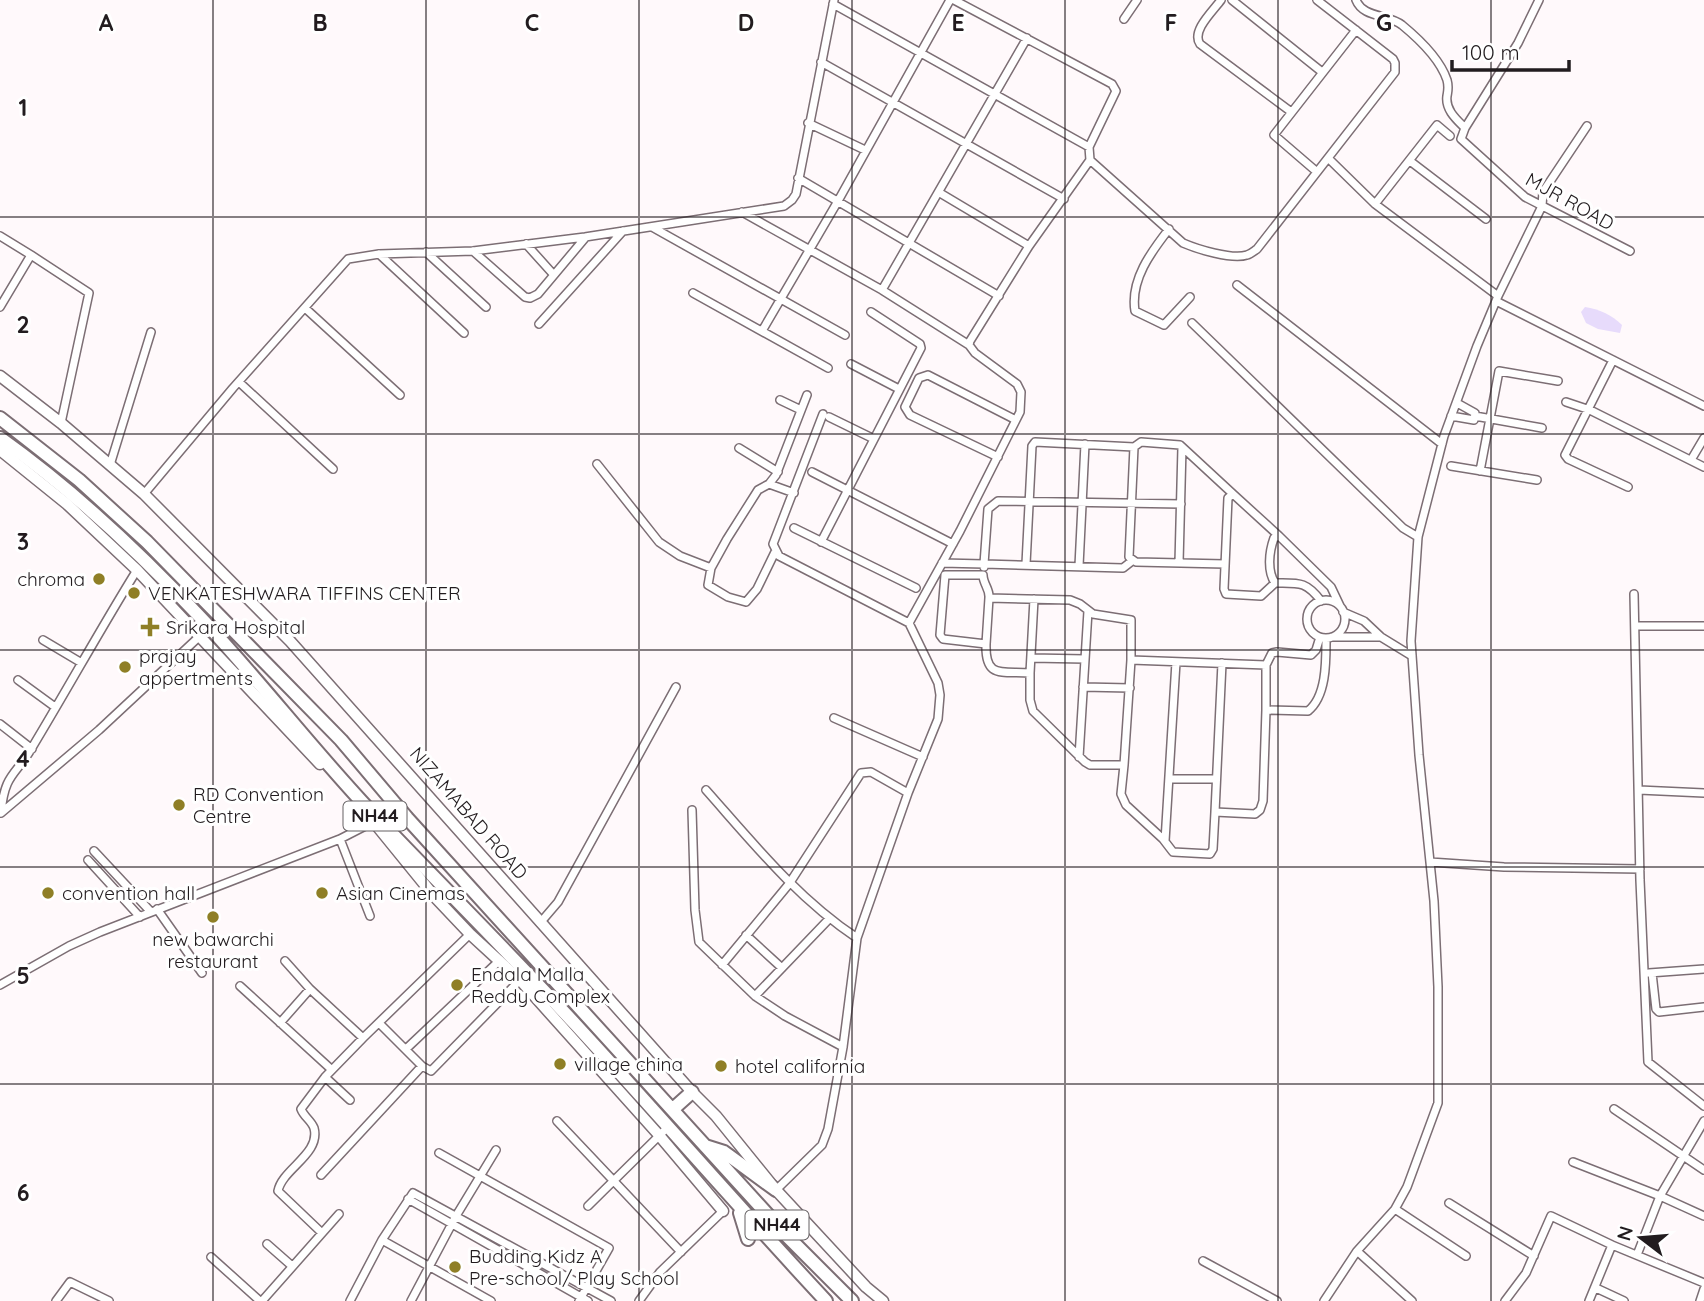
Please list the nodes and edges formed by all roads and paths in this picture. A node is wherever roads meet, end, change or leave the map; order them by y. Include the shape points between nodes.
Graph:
1 (952, 0) edge
2 (1137, 0) edge
3 (1222, 0) edge
4 (1231, 0) edge
5 (1317, 0) edge
6 (1356, 0) edge
7 (1539, 0) edge
8 (833, 2) edge
9 (1124, 19) dead end
10 (1356, 30) junction
11 (1027, 38) junction
12 (920, 54) junction
13 (821, 62) junction
14 (1322, 72) junction
15 (994, 94) junction
16 (893, 103) junction
17 (1290, 111) junction
18 (808, 123) junction
19 (1587, 126) dead end
20 (1465, 128) junction
21 (1450, 136) dead end
22 (965, 144) junction
23 (1089, 147) junction
24 (864, 150) junction
25 (1328, 158) junction
26 (1090, 160) junction
27 (1410, 161) junction
28 (1317, 172) junction
29 (799, 178) junction
30 (940, 193) junction
31 (1064, 199) junction
32 (838, 201) junction
33 (1375, 204) junction
34 (1542, 206) junction
35 (741, 212) junction
36 (1486, 219) dead end
37 (651, 227) junction
38 (1169, 229) junction
39 (623, 231) junction
40 (0, 236) edge
41 (585, 237) junction
42 (909, 243) junction
43 (526, 244) junction
44 (1029, 246) junction
45 (808, 250) junction
46 (425, 251) junction
47 (473, 251) junction
48 (1630, 251) dead end
49 (379, 254) junction
50 (31, 255) junction
51 (553, 274) junction
52 (1237, 285) dead end
53 (882, 290) junction
54 (693, 293) dead end
55 (999, 296) junction
56 (1190, 297) dead end
57 (1497, 298) junction
58 (781, 299) junction
59 (0, 307) edge
60 (485, 307) dead end
61 (306, 308) junction
62 (871, 312) dead end
63 (1192, 323) dead end
64 (539, 324) dead end
65 (762, 331) junction
66 (150, 332) dead end
67 (464, 333) dead end
68 (845, 335) dead end
69 (969, 345) junction
70 (1613, 360) junction
71 (851, 364) dead end
72 (828, 368) dead end
73 (0, 376) edge
74 (1558, 381) dead end
75 (239, 382) junction
76 (900, 389) junction
77 (400, 395) dead end
78 (807, 395) dead end
79 (780, 400) dead end
80 (1566, 402) dead end
81 (1457, 403) junction
82 (1704, 406) edge
83 (801, 410) junction
84 (1590, 410) junction
85 (1451, 416) junction
86 (1475, 416) junction
87 (0, 418) edge
88 (1490, 419) junction
89 (1016, 420) junction
90 (61, 423) junction
91 (1542, 428) dead end
92 (0, 438) edge
93 (1704, 438) edge
94 (874, 439) junction
95 (1085, 444) junction
96 (1442, 444) junction
97 (1134, 447) junction
98 (1182, 447) junction
99 (739, 448) dead end
100 (0, 450) edge
101 (998, 457) junction
102 (1691, 460) junction
103 (597, 464) dead end
104 (110, 465) junction
105 (1451, 466) dead end
106 (1704, 467) edge
107 (333, 469) dead end
108 (1480, 471) junction
109 (778, 472) junction
110 (812, 472) dead end
111 (1537, 480) dead end
112 (769, 484) junction
113 (1628, 487) dead end
114 (848, 491) junction
115 (794, 493) junction
116 (144, 494) junction
117 (1233, 494) junction
118 (70, 500) junction
119 (1029, 502) junction
120 (1081, 503) junction
121 (1131, 504) junction
122 (1181, 504) junction
123 (113, 511) junction
124 (102, 522) junction
125 (794, 528) dead end
126 (1279, 536) junction
127 (1418, 537) junction
128 (821, 542) junction
129 (953, 544) junction
130 (775, 552) junction
131 (1132, 561) junction
132 (942, 563) junction
133 (1179, 563) junction
134 (984, 564) junction
135 (1026, 564) junction
136 (1225, 564) junction
137 (1079, 566) junction
138 (710, 568) junction
139 (137, 570) junction
140 (983, 575) junction
141 (1275, 583) junction
142 (916, 589) dead end
143 (1634, 594) dead end
144 (989, 598) junction
145 (1034, 599) junction
146 (1321, 601) junction
147 (1341, 609) junction
148 (1088, 611) junction
149 (909, 623) junction
150 (1635, 626) junction
151 (1704, 626) edge
152 (201, 635) junction
153 (1326, 637) junction
154 (1381, 637) junction
155 (43, 640) dead end
156 (986, 643) junction
157 (1412, 656) junction
158 (1031, 657) junction
159 (1085, 659) junction
160 (1131, 660) junction
161 (80, 662) junction
162 (1176, 662) junction
163 (1222, 663) junction
164 (1266, 665) junction
165 (1030, 673) junction
166 (18, 680) dead end
167 (676, 687) dead end
168 (1083, 687) junction
169 (1129, 688) junction
170 (55, 707) junction
171 (1266, 710) junction
172 (834, 718) dead end
173 (0, 724) edge
174 (32, 749) junction
175 (923, 757) junction
176 (1079, 757) junction
177 (1124, 765) junction
178 (1169, 779) junction
179 (1216, 779) junction
180 (706, 790) dead end
181 (1639, 790) junction
182 (908, 793) junction
183 (1704, 793) edge
184 (692, 810) dead end
185 (0, 812) edge
186 (1215, 813) junction
187 (376, 821) junction
188 (340, 839) junction
189 (1165, 842) junction
190 (94, 850) dead end
191 (88, 860) dead end
192 (1430, 862) junction
193 (1640, 869) junction
194 (789, 884) junction
195 (154, 911) junction
196 (370, 916) dead end
197 (140, 917) junction
198 (829, 919) junction
199 (540, 923) junction
200 (470, 934) junction
201 (746, 935) junction
202 (857, 937) junction
203 (500, 960) junction
204 (285, 961) dead end
205 (722, 965) junction
206 (782, 968) junction
207 (1704, 969) edge
208 (202, 973) dead end
209 (1648, 973) junction
210 (520, 980) junction
211 (0, 985) edge
212 (240, 986) dead end
213 (310, 989) junction
214 (755, 996) junction
215 (1704, 1007) edge
216 (279, 1023) junction
217 (379, 1023) junction
218 (363, 1038) junction
219 (844, 1047) junction
220 (406, 1049) junction
221 (422, 1066) junction
222 (332, 1070) junction
223 (325, 1077) junction
224 (692, 1092) junction
225 (350, 1100) dead end
226 (1704, 1106) edge
227 (673, 1109) junction
228 (1614, 1109) dead end
229 (557, 1121) dead end
230 (1704, 1121) edge
231 (664, 1130) junction
232 (705, 1146) junction
233 (496, 1150) dead end
234 (439, 1153) dead end
235 (1682, 1156) junction
236 (1573, 1163) dead end
237 (1704, 1171) edge
238 (321, 1175) dead end
239 (480, 1176) junction
240 (614, 1179) junction
241 (776, 1190) junction
242 (1660, 1196) junction
243 (1449, 1203) dead end
244 (588, 1206) dead end
245 (738, 1207) junction
246 (1395, 1209) junction
247 (723, 1211) joint
248 (339, 1214) dead end
249 (1704, 1216) edge
250 (454, 1220) junction
251 (323, 1233) junction
252 (748, 1239) dead end
253 (382, 1240) junction
254 (267, 1244) dead end
255 (1612, 1245) junction
256 (1357, 1251) junction
257 (521, 1252) junction
258 (681, 1252) junction
259 (1637, 1255) junction
260 (1466, 1256) dead end
261 (1534, 1256) junction
262 (211, 1257) dead end
263 (517, 1261) junction
264 (1203, 1261) dead end
265 (292, 1266) junction
266 (429, 1266) junction
267 (1704, 1283) edge
268 (586, 1288) junction
269 (1596, 1288) junction
270 (1704, 1289) edge
271 (583, 1300) edge
272 (56, 1301) edge
273 (109, 1301) edge
274 (261, 1301) edge
275 (349, 1301) edge
276 (411, 1301) edge
277 (491, 1301) edge
278 (611, 1301) edge
279 (639, 1301) edge
280 (826, 1301) edge
281 (852, 1301) edge
282 (883, 1301) edge
283 (1277, 1301) edge
284 (1324, 1301) edge
285 (1412, 1301) edge
286 (1506, 1301) edge
287 (1589, 1301) edge
288 (1624, 1301) edge
289 (1700, 1301) edge

1 - 11 street
1 - 12 street
2 - 9 street
3 - 17 street via 1197,32 1197,39
4 - 14 street
5 - 10 street
6 - 20 street via 1364,11 1399,23 1426,47 1448,82 1450,111
7 - 20 street
8 - 12 street
8 - 13 street
10 - 14 street
10 - 25 street via 1392,59 1395,72
11 - 15 street
11 - 23 street via 1115,88 1114,99
12 - 15 street
12 - 16 street
13 - 16 street
13 - 18 street
14 - 17 street
15 - 22 street
15 - 23 street
16 - 22 street
16 - 24 street
17 - 28 street via 1274,135
18 - 24 street
18 - 29 street
19 - 34 street via 1543,192
20 - 34 street, MJR ROAD via 1463,142 1525,197
21 - 27 street via 1437,125
22 - 30 street
22 - 31 street
23 - 26 street
24 - 32 street
25 - 28 street
25 - 33 street
26 - 31 street
26 - 38 street
27 - 33 street
27 - 36 street
28 - 38 street via 1257,249 1247,255 1202,251 1183,243
29 - 32 street
29 - 35 street via 789,204
30 - 42 street
30 - 44 street
31 - 44 street
32 - 42 street
32 - 45 street
33 - 57 street
34 - 48 street, MJR ROAD
34 - 57 street
35 - 37 street
35 - 45 street
37 - 39 street
37 - 58 street
38 - 56 street via 1143,267 1135,311 1167,325
39 - 41 street
39 - 64 street
40 - 50 street
41 - 43 street
41 - 51 street
42 - 53 street
42 - 55 street
43 - 47 street
43 - 51 street
44 - 55 street
45 - 53 street
45 - 58 street
46 - 47 street
46 - 49 street
46 - 60 street
47 - 51 street via 525,297 538,294
49 - 61 street via 348,259
49 - 67 street
50 - 59 street
50 - 90 street via 89,293
52 - 96 street
53 - 69 street
54 - 65 street
55 - 69 street
57 - 70 street
57 - 81 street
58 - 65 street
58 - 68 street
61 - 75 street
61 - 77 street
62 - 76 street via 921,345
63 - 127 street via 1403,528
65 - 72 street
66 - 104 street
69 - 89 street via 1017,384 1021,400
70 - 82 street
70 - 84 street
71 - 76 street
73 - 90 main road, NIZAMABAD ROAD
74 - 88 street via 1499,372
75 - 107 street
75 - 116 street
76 - 94 street
78 - 83 street
79 - 83 street
80 - 84 street
81 - 85 street
81 - 86 street
83 - 109 street
84 - 102 street
84 - 113 street via 1566,458
85 - 86 street via 1474,420
85 - 96 street
86 - 88 street
87 - 123 highway, NH44
88 - 91 street
88 - 108 street
89 - 101 street
89 - 101 street via 928,375 919,379 905,407 910,415
90 - 104 main road, NIZAMABAD ROAD
92 - 118 highway, NH44 via 45,471
93 - 102 street
94 - 114 street
94 - 115 street via 826,416
95 - 97 street
95 - 119 street via 1035,442
95 - 120 street
96 - 127 street
97 - 98 street via 1141,442
97 - 121 street
98 - 117 street
98 - 122 street
99 - 109 street
100 - 118 main road
101 - 129 street via 964,532
102 - 106 street
103 - 138 street via 659,542
104 - 116 main road, NIZAMABAD ROAD
105 - 108 street
108 - 111 street
109 - 112 street
110 - 114 street
112 - 115 street
112 - 138 street via 758,490
114 - 128 street
114 - 129 street
115 - 130 street via 773,544
116 - 199 main road, NIZAMABAD ROAD via 290,641
117 - 126 street
117 - 136 street via 1227,500
118 - 124 highway, NH44
118 - 139 main road
119 - 120 street
119 - 134 street via 991,505
119 - 135 street
120 - 121 street
120 - 137 street
121 - 122 street
121 - 131 street
122 - 133 street
123 - 124 highway
123 - 227 highway, NH44 via 341,740
124 - 187 highway, NH44 via 201,618
125 - 128 street
126 - 141 street via 1273,540 1269,566
126 - 147 street via 1331,587
127 - 157 street
128 - 142 street
129 - 132 street
130 - 138 street via 746,603 711,589
130 - 149 street
131 - 133 street
131 - 137 street via 1123,568
132 - 134 street
132 - 149 street
133 - 136 street
134 - 135 street
134 - 140 street
135 - 137 street
136 - 141 street via 1224,589 1230,596 1261,596
139 - 152 main road
139 - 161 street
140 - 144 street
140 - 156 street via 945,575 940,635 948,641
141 - 146 street via 1303,583
143 - 150 street
144 - 145 street
144 - 156 street
145 - 148 street via 1070,600
145 - 158 street
146 - 147 street
146 - 153 street via 1307,617 1310,629
147 - 153 street via 1345,618 1342,629
147 - 154 street
148 - 159 street
148 - 160 street via 1131,620
149 - 175 street via 940,695 938,719
150 - 151 street
150 - 181 street
152 - 185 street via 99,730
152 - 187 main road
153 - 154 street
153 - 164 street via 1311,655 1272,653
153 - 171 street via 1324,675 1313,707 1308,711
154 - 157 street
155 - 161 street
156 - 165 street via 988,667
157 - 192 street
158 - 159 street
158 - 165 street
159 - 168 street
160 - 162 street
160 - 169 street
161 - 170 street
162 - 163 street
162 - 178 street
163 - 164 street
163 - 179 street
164 - 171 street
165 - 176 street via 1033,711
166 - 170 street
167 - 199 street via 558,902
168 - 169 street
168 - 176 street
169 - 177 street
170 - 174 street
171 - 186 street via 1260,810 1255,814
172 - 175 street
173 - 174 street
174 - 185 street via 8,779
175 - 182 street
176 - 177 street via 1090,765
177 - 189 street via 1123,799
178 - 179 street
178 - 189 street
179 - 186 street
180 - 194 street
181 - 183 street
181 - 193 street
182 - 194 street via 871,772 861,773
182 - 202 street
184 - 205 street via 699,942
186 - 189 street via 1210,853 1173,852
187 - 188 street
187 - 200 main road
187 - 231 highway, NH44 via 574,1023
188 - 195 street
188 - 196 street
190 - 195 street
191 - 197 street
192 - 193 street
192 - 246 street via 1438,1103 1408,1187
193 - 209 street
194 - 198 street
194 - 201 street
195 - 197 street
195 - 208 street
197 - 211 street via 69,946
198 - 202 street
198 - 206 street
199 - 224 main road, NIZAMABAD ROAD
200 - 203 main road
200 - 217 street
201 - 205 street
201 - 206 street
202 - 219 street
203 - 210 main road
203 - 220 street
204 - 213 street
205 - 214 street
206 - 214 street
207 - 209 street
209 - 215 street via 1659,1012
209 - 226 street via 1648,1062
210 - 221 street via 434,1069
210 - 231 main road
212 - 216 street
213 - 216 street
213 - 218 street
214 - 219 street
216 - 222 street
217 - 218 street
217 - 220 street
218 - 222 street
219 - 241 street via 822,1145
220 - 221 street
221 - 238 street
222 - 223 street
223 - 225 street
223 - 251 street via 301,1109 314,1128 312,1143 278,1191
224 - 227 highway
224 - 241 main road, NIZAMABAD ROAD
227 - 232 highway, NH44
228 - 235 street
229 - 240 street
230 - 235 street
231 - 240 street
231 - 245 highway, NH44
231 - 247 main road
232 - 241 highway via 724,1152
232 - 281 highway, NH44
233 - 239 street
234 - 239 street
235 - 237 street
235 - 242 street
236 - 242 street
239 - 250 street
239 - 268 street via 609,1248
240 - 244 street
240 - 258 street
241 - 282 main road, NIZAMABAD ROAD
242 - 249 street
242 - 259 street
243 - 261 street
245 - 252 highway
245 - 280 highway, NH44
246 - 256 street
246 - 260 street
247 - 258 street
248 - 251 street
250 - 253 street via 408,1199
250 - 257 street
250 - 263 street
250 - 266 street
251 - 265 street
253 - 266 street
253 - 275 street
254 - 265 street
255 - 259 street
255 - 261 street via 1551,1216
255 - 269 street
256 - 284 street
256 - 285 street
257 - 263 street
257 - 268 street
258 - 279 street via 652,1280
259 - 267 street
261 - 286 street
262 - 274 street
263 - 271 street
264 - 283 street
265 - 274 street
266 - 276 street
266 - 277 street
268 - 271 street
268 - 278 street
269 - 287 street
269 - 288 street
270 - 289 street
272 - 273 street via 70,1282

